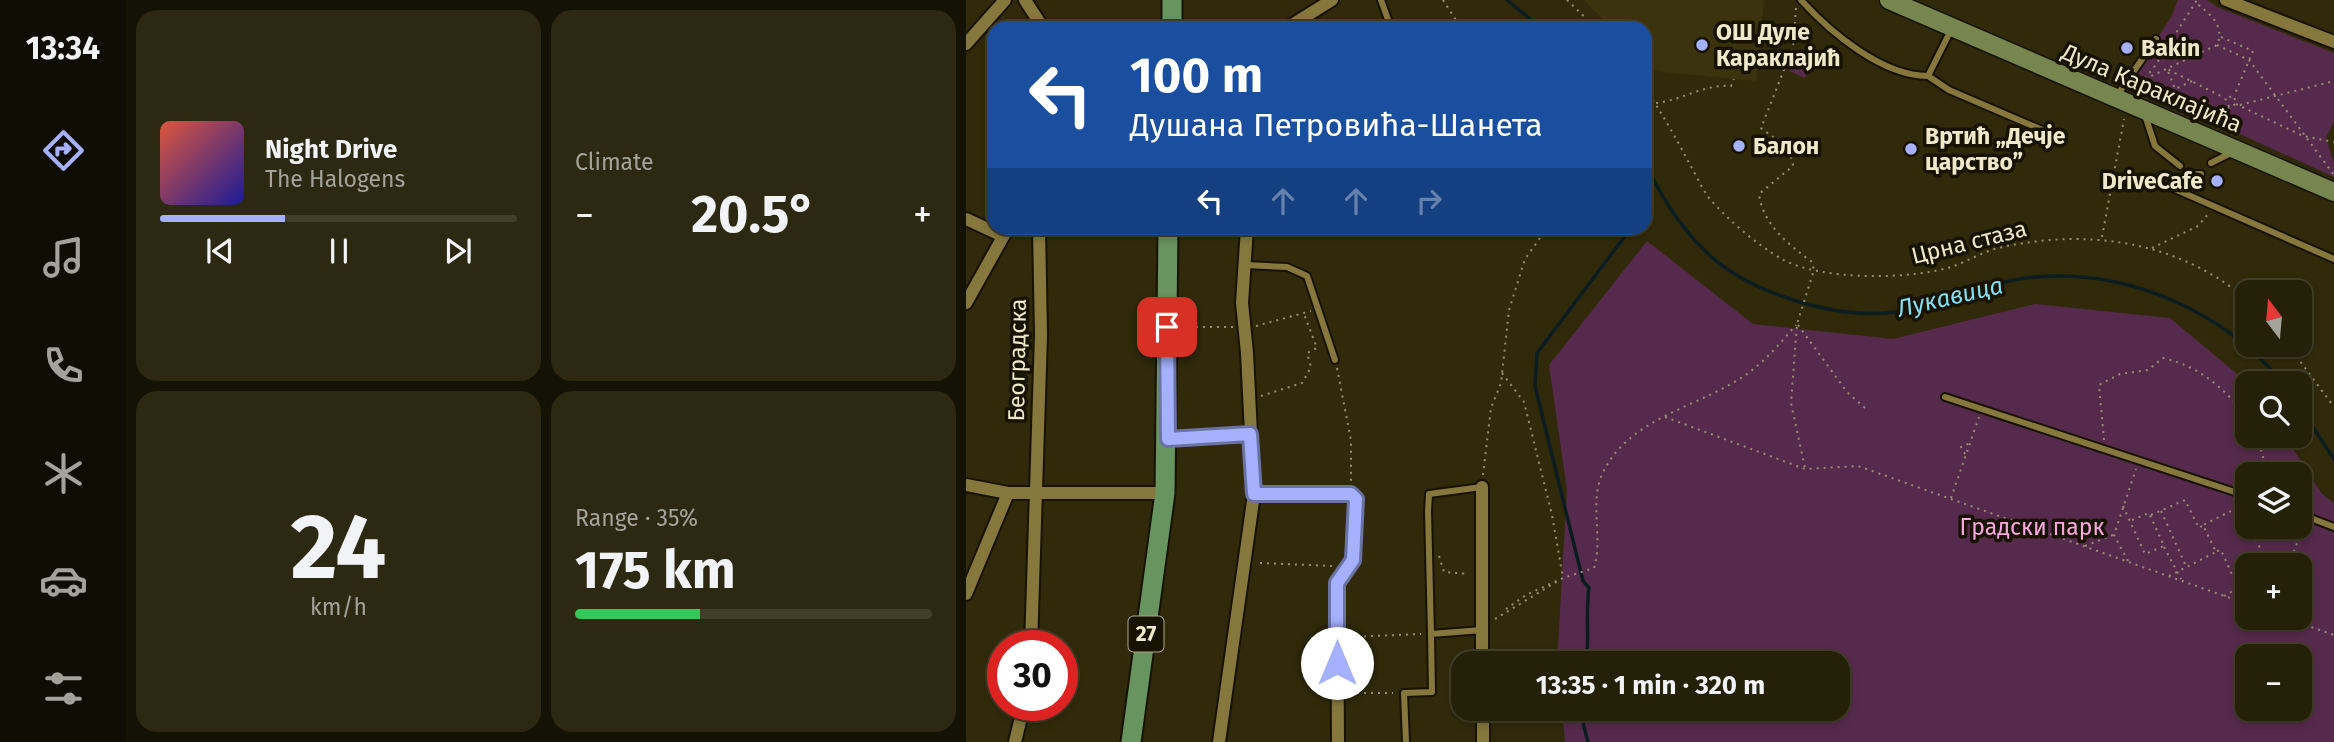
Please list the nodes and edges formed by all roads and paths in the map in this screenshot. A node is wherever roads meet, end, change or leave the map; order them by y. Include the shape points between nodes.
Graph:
1 (1005, 0) edge
2 (1025, 0) edge
3 (1172, 0) edge
4 (1332, 0) edge
5 (1381, 0) edge
6 (1443, 0) edge
7 (1567, 0) edge
8 (1799, 0) edge
9 (1889, 0) edge
10 (2226, 0) edge
11 (2196, 1) edge
12 (1038, 21) edge
13 (1172, 21) edge
14 (1298, 21) edge
15 (1388, 21) edge
16 (1456, 21) edge
17 (1589, 21) edge
18 (1952, 28) junction
19 (2220, 36) junction
20 (2156, 39) dead end
21 (2334, 42) edge
22 (2236, 43) junction
23 (966, 44) edge
24 (2217, 45) junction
25 (2241, 46) junction
26 (2245, 48) junction
27 (2231, 52) junction
28 (2236, 54) junction
29 (2241, 57) junction
30 (1788, 58) junction
31 (1794, 59) dead end
32 (2249, 60) junction
33 (2167, 69) junction
34 (1928, 76) junction
35 (1734, 79) dead end
36 (2146, 79) junction
37 (2192, 81) junction
38 (2334, 81) edge
39 (2134, 93) dead end
40 (2234, 96) junction
41 (2278, 97) junction
42 (1652, 98) edge
43 (2225, 98) junction
44 (1655, 103) junction
45 (2120, 105) junction
46 (2238, 105) junction
47 (2229, 107) junction
48 (2144, 110) junction
49 (2218, 129) dead end
50 (2054, 135) dead end
51 (2303, 136) junction
52 (2334, 142) edge
53 (2237, 151) junction
54 (2211, 163) dead end
55 (2180, 166) dead end
56 (2334, 175) edge
57 (2170, 187) dead end
58 (2334, 192) edge
59 (2215, 206) junction
60 (966, 219) edge
61 (987, 226) edge
62 (1004, 235) edge
63 (1040, 235) edge
64 (1168, 235) edge
65 (1247, 235) edge
66 (1542, 235) edge
67 (2102, 239) junction
68 (2151, 249) junction
69 (2334, 259) edge
70 (1245, 265) junction
71 (1814, 270) junction
72 (2235, 290) edge
73 (966, 303) edge
74 (1303, 313) dead end
75 (1797, 324) junction
76 (2297, 357) edge
77 (1335, 360) joint
78 (1502, 373) junction
79 (1945, 397) dead end
80 (1256, 398) dead end
81 (2235, 405) edge
82 (2334, 407) edge
83 (1865, 408) dead end
84 (1982, 408) junction
85 (1665, 417) junction
86 (1250, 434) junction
87 (1168, 439) junction
88 (1970, 443) junction
89 (2104, 448) junction
90 (1966, 455) junction
91 (2140, 458) junction
92 (1805, 469) junction
93 (966, 485) edge
94 (1482, 487) junction
95 (2235, 492) edge
96 (1008, 493) junction
97 (1166, 493) junction
98 (1034, 494) junction
99 (1254, 494) junction
100 (1351, 494) junction
101 (1951, 499) junction
102 (2123, 506) junction
103 (2235, 509) edge
104 (2161, 511) junction
105 (2150, 516) junction
106 (2312, 518) edge
107 (2130, 521) junction
108 (2203, 525) junction
109 (2334, 527) edge
110 (2114, 535) junction
111 (2164, 546) junction
112 (2084, 547) junction
113 (2216, 552) junction
114 (1429, 556) junction
115 (2129, 562) junction
116 (1261, 563) dead end
117 (1335, 567) dead end
118 (2186, 567) junction
119 (2177, 572) junction
120 (1477, 573) dead end
121 (2168, 576) junction
122 (1564, 578) junction
123 (2182, 581) junction
124 (2235, 581) edge
125 (2235, 590) edge
126 (966, 594) edge
127 (2223, 596) junction
128 (2235, 600) edge
129 (2312, 627) edge
130 (1031, 630) edge
131 (1482, 630) junction
132 (1431, 634) junction
133 (2334, 635) edge
134 (1345, 637) dead end
135 (1482, 651) edge
136 (1404, 693) junction
137 (1346, 694) dead end
138 (1020, 721) edge
139 (1483, 721) edge
140 (1015, 742) edge
141 (1131, 742) edge
142 (1219, 742) edge
143 (1338, 742) edge
144 (1406, 742) edge
145 (1483, 742) edge

1 - 23 street
2 - 12 street
3 - 13 main road
4 - 14 street
5 - 15 lane
6 - 16 path
7 - 17 path
8 - 30 path
8 - 34 lane via 1853,47 1912,75
9 - 18 street, Дула Караклајића
10 - 21 street
11 - 19 path via 2215,18
11 - 36 path
18 - 34 lane
18 - 45 street, Дула Караклајића
19 - 22 path
19 - 24 path
20 - 45 lane
22 - 25 path
22 - 27 path
24 - 27 path
24 - 33 path
25 - 26 path
25 - 28 path
26 - 29 path
26 - 32 path via 2253,51
27 - 28 path
28 - 29 path
29 - 32 path
30 - 31 path
30 - 71 path via 1761,128 1778,141 1793,166 1759,194 1766,219 1812,262
32 - 40 path
32 - 41 path
33 - 36 path
33 - 37 path
33 - 37 path via 2175,89
34 - 50 lane via 1941,86
35 - 44 path via 1731,86 1704,87 1679,100
36 - 39 path
37 - 43 path
38 - 41 path
40 - 43 path
40 - 46 path
41 - 46 path
41 - 51 path
42 - 44 path, Црна стаза
43 - 47 path
44 - 71 path, Црна стаза via 1709,197 1783,260
45 - 48 street, Дула Караклајића
45 - 67 path
46 - 47 path
46 - 51 path
47 - 49 path
48 - 53 street, Дула Караклајића
48 - 55 lane via 2155,146
51 - 52 path
51 - 56 path
53 - 54 lane
53 - 58 street, Дула Караклајића
57 - 59 lane
59 - 68 path via 2198,226
59 - 69 lane
60 - 61 street
62 - 73 street
63 - 98 street, Београдска
64 - 87 main road, 27
65 - 70 street
66 - 78 path via 1525,260 1508,310
67 - 68 path, Црна стаза
67 - 71 path, Црна стаза via 2057,238 2000,247 1951,267 1882,278
68 - 72 path, Црна стаза via 2223,279
70 - 77 lane via 1287,267 1310,279
70 - 86 street via 1242,303
71 - 75 path
74 - 80 path via 1317,348 1307,353 1311,367 1302,383
75 - 83 path via 1847,392
75 - 85 path via 1752,371
75 - 92 path via 1791,403
76 - 82 path
77 - 100 path via 1351,440
78 - 94 path via 1491,408
78 - 122 path via 1524,402
79 - 84 lane
81 - 89 path via 2211,380 2189,366 2163,358 2148,370 2120,374 2099,385
84 - 88 path
84 - 89 lane
85 - 92 path
85 - 122 path via 1622,446 1601,477 1594,568
86 - 87 street
86 - 99 street
87 - 97 main road, 27
88 - 90 path
88 - 90 path via 1961,446
89 - 91 lane
90 - 101 path
91 - 95 lane
91 - 102 path
92 - 101 path via 1855,466
93 - 96 street
94 - 114 lane via 1429,494
94 - 131 street
96 - 98 street
96 - 126 street
97 - 98 street
97 - 141 main road, 27
98 - 130 street, Београдска
99 - 100 street
99 - 142 street
100 - 143 street via 1356,499 1353,560 1337,583
101 - 112 path
102 - 107 path
102 - 110 path
103 - 108 path
104 - 105 path
104 - 108 path via 2185,500 2199,528
104 - 118 path
105 - 107 path
105 - 111 path
106 - 109 lane
107 - 111 path via 2146,554
108 - 113 path
110 - 112 path
110 - 115 path
111 - 119 path
112 - 115 path
113 - 118 path
113 - 124 path via 2221,550
114 - 120 path via 1439,556 1440,567 1448,575
114 - 132 lane
115 - 121 path
116 - 117 path
118 - 119 path
119 - 121 path
119 - 123 path
121 - 123 path
122 - 131 path via 1503,612
123 - 127 path
125 - 127 path
127 - 128 path
129 - 133 path
131 - 132 lane
131 - 135 street
132 - 134 path
132 - 136 lane via 1432,692
136 - 137 path
136 - 144 lane
138 - 140 street
139 - 145 street

